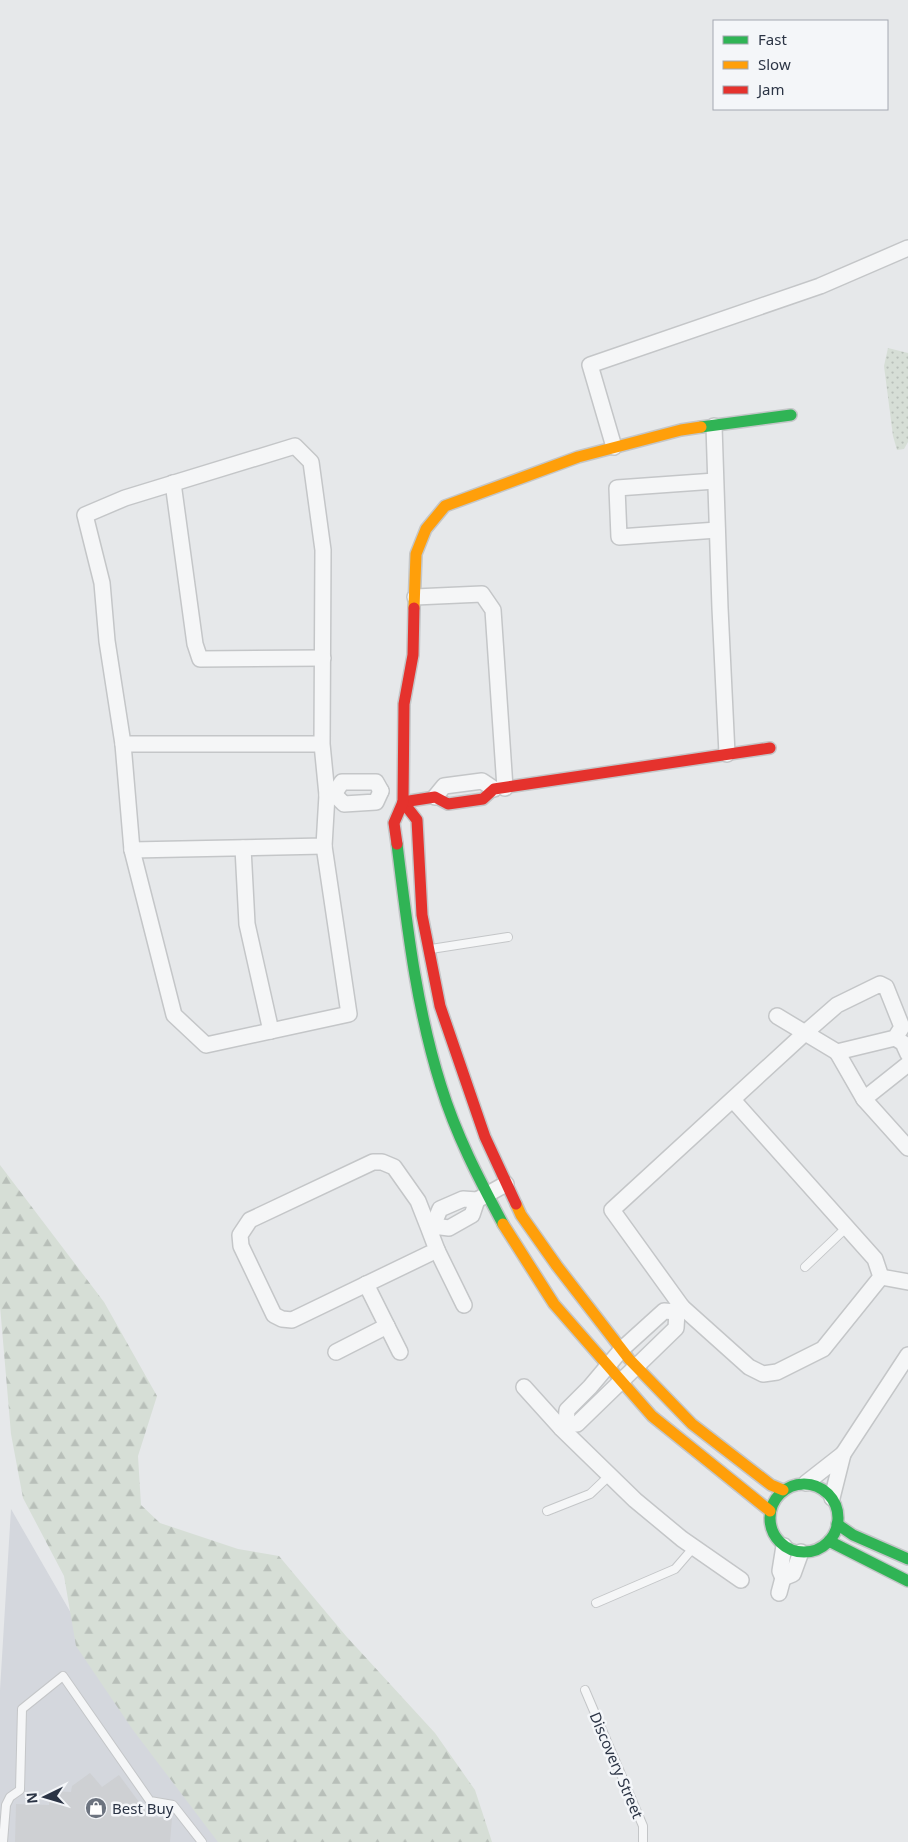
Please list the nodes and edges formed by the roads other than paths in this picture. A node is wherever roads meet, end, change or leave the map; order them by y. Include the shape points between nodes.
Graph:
1 (908, 248) edge
2 (791, 416) dead end
3 (714, 426) junction
4 (614, 447) junction
5 (715, 481) junction
6 (173, 484) junction
7 (717, 530) junction
8 (414, 597) junction
9 (323, 658) junction
10 (123, 744) junction
11 (322, 744) junction
12 (770, 748) dead end
13 (727, 754) junction
14 (500, 789) junction
15 (381, 791) junction
16 (331, 794) junction
17 (403, 796) junction
18 (435, 797) joint
19 (324, 846) junction
20 (243, 848) junction
21 (132, 850) junction
22 (508, 937) dead end
23 (429, 949) junction
24 (777, 1016) dead end
25 (271, 1031) junction
26 (806, 1032) junction
27 (895, 1038) junction
28 (837, 1052) junction
29 (908, 1054) edge
30 (908, 1064) edge
31 (864, 1099) junction
32 (733, 1100) junction
33 (908, 1148) edge
34 (506, 1184) junction
35 (483, 1197) junction
36 (431, 1227) junction
37 (847, 1227) junction
38 (437, 1250) junction
39 (805, 1267) dead end
40 (881, 1278) junction
41 (908, 1282) edge
42 (366, 1284) junction
43 (464, 1305) dead end
44 (679, 1309) junction
45 (387, 1326) junction
46 (622, 1350) junction
47 (336, 1352) dead end
48 (400, 1352) dead end
49 (908, 1355) edge
50 (608, 1366) junction
51 (636, 1367) junction
52 (622, 1381) junction
53 (524, 1386) dead end
54 (564, 1426) junction
55 (843, 1454) junction
56 (610, 1476) junction
57 (806, 1483) junction
58 (783, 1490) junction
59 (832, 1498) junction
60 (547, 1511) dead end
61 (770, 1511) junction
62 (837, 1524) junction
63 (829, 1541) junction
64 (784, 1546) junction
65 (694, 1547) junction
66 (801, 1552) junction
67 (908, 1559) edge
68 (783, 1578) junction
69 (741, 1580) dead end
70 (908, 1581) edge
71 (778, 1593) dead end
72 (596, 1603) dead end
73 (585, 1690) dead end
74 (3, 1842) edge
75 (202, 1842) edge
76 (643, 1842) edge

1 - 4 street via 820,286 590,365
2 - 3 street
3 - 4 street via 681,430
3 - 5 street
4 - 8 street via 445,506 426,528 416,554
5 - 7 street
5 - 7 street via 616,488 619,537
6 - 9 street via 195,644 200,659
6 - 9 street via 295,446 310,462 324,550
6 - 10 street via 125,498 85,516 102,584
7 - 13 street
8 - 14 street via 482,594 493,610
8 - 17 street via 413,655 404,704
9 - 11 street
10 - 11 street
10 - 21 street
11 - 16 street
12 - 13 street
13 - 14 street
14 - 18 street via 482,782 444,786
15 - 16 street via 376,802 344,804
15 - 16 street via 376,782 342,782
15 - 17 street
16 - 19 street
17 - 18 street
17 - 23 street via 416,820 422,915
17 - 35 street via 394,823 423,1020 441,1086
19 - 20 street
19 - 25 street via 349,1014
20 - 21 street
20 - 25 street via 247,924
21 - 25 street via 174,1015 206,1045
22 - 23 lane
23 - 34 street via 440,1006 485,1138
24 - 26 street
26 - 27 street via 837,1005 880,984 886,987 902,1027
26 - 28 street
26 - 32 street
27 - 28 street
27 - 29 street via 903,1043
28 - 31 street
30 - 31 street
31 - 33 street
32 - 37 street
32 - 44 street via 612,1210
34 - 35 street
34 - 46 street via 521,1215
35 - 36 street via 472,1215 449,1228
35 - 50 street via 554,1304
36 - 38 street
36 - 42 street via 418,1201 394,1167 373,1162 250,1220 240,1235 245,1258 274,1315 282,1319 292,1320
37 - 39 lane
37 - 40 street via 875,1259
38 - 42 street
38 - 43 street
40 - 41 street
40 - 44 street via 823,1349 778,1372 763,1374 749,1368
42 - 45 street
44 - 46 street via 664,1311
44 - 51 street via 676,1328
45 - 47 street
45 - 48 street
46 - 50 street
46 - 51 street
49 - 55 street
50 - 52 street
50 - 54 street via 567,1410
51 - 52 street
51 - 58 street via 692,1424 771,1485
52 - 54 street via 577,1424
52 - 61 street via 652,1416
53 - 54 street
54 - 56 street
55 - 57 street
55 - 59 street
56 - 60 lane via 590,1494
56 - 65 street
57 - 58 street
57 - 59 street
58 - 61 street
59 - 62 street via 838,1515
61 - 64 street via 772,1531
62 - 63 street
62 - 67 street via 853,1535
63 - 66 street via 811,1552
63 - 70 street
64 - 66 street
64 - 68 street via 780,1571
65 - 69 street
65 - 72 lane via 675,1569
66 - 68 street via 793,1574
68 - 71 street
73 - 76 lane, Discovery Street via 643,1826
74 - 75 lane via 6,1805 10,1797 20,1790 22,1710 64,1676 150,1801 173,1805

